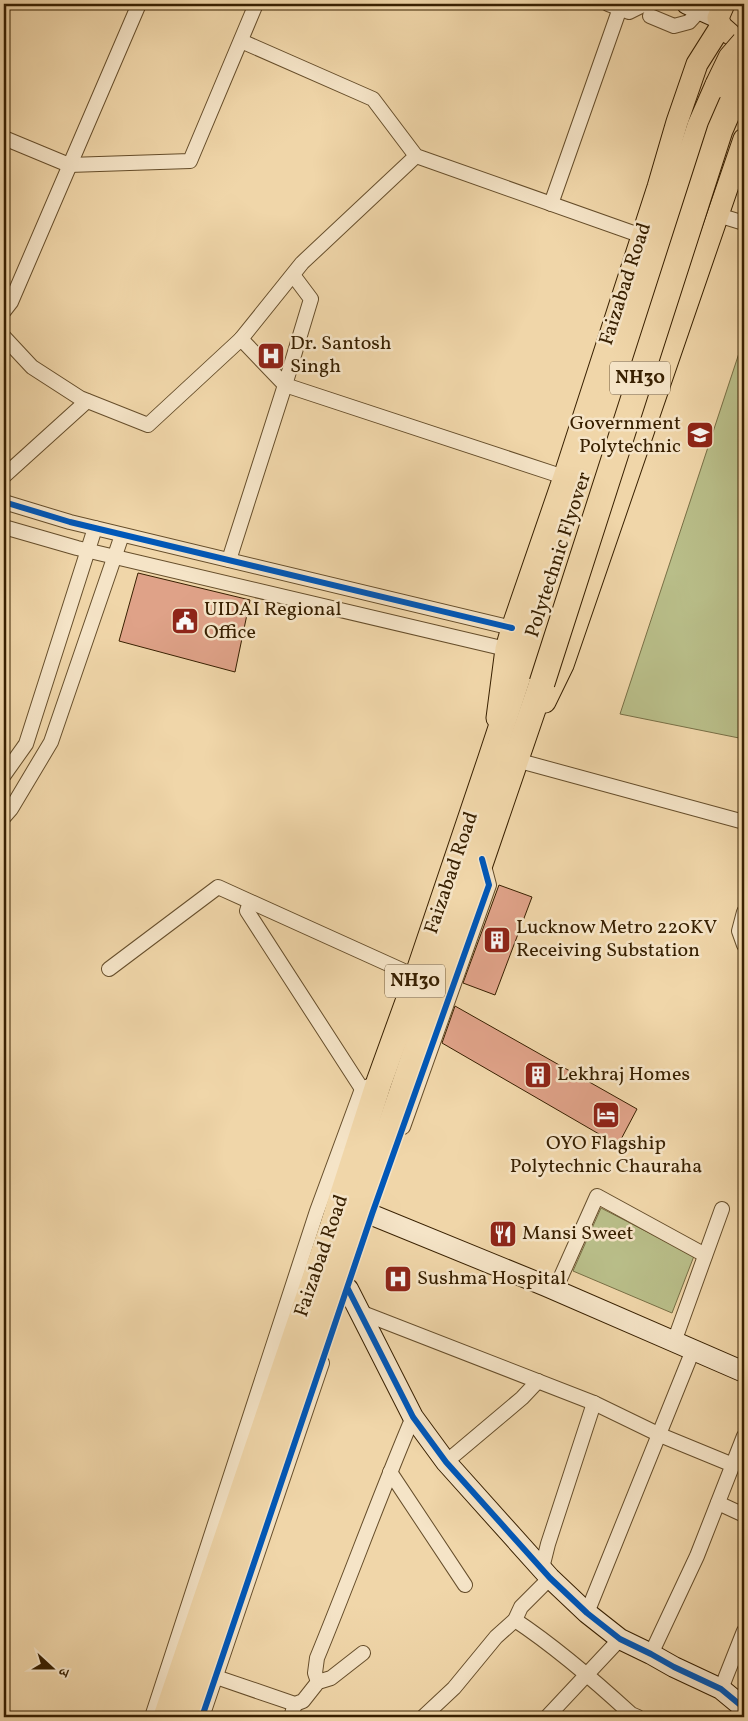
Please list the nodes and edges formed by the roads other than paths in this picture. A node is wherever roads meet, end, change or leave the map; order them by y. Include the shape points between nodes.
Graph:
1 (139, 4) edge
2 (256, 4) edge
3 (614, 6) edge
4 (647, 10) edge
5 (710, 12) edge
6 (241, 42) junction
7 (744, 43) edge
8 (744, 48) edge
9 (695, 69) junction
10 (744, 75) edge
11 (744, 95) edge
12 (4, 138) edge
13 (744, 139) edge
14 (416, 156) junction
15 (69, 165) junction
16 (551, 204) junction
17 (718, 215) junction
18 (744, 223) edge
19 (642, 236) junction
20 (293, 275) junction
21 (4, 311) edge
22 (4, 337) edge
23 (241, 339) junction
24 (286, 385) junction
25 (87, 401) junction
26 (4, 476) edge
27 (564, 477) junction
28 (4, 502) edge
29 (4, 527) edge
30 (95, 528) junction
31 (122, 535) junction
32 (88, 551) junction
33 (114, 557) junction
34 (229, 560) junction
35 (382, 597) junction
36 (377, 619) junction
37 (512, 628) junction
38 (506, 649) junction
39 (56, 654) junction
40 (78, 662) junction
41 (530, 680) junction
42 (516, 760) junction
43 (490, 761) junction
44 (4, 775) edge
45 (4, 817) edge
46 (744, 822) edge
47 (250, 902) junction
48 (744, 912) edge
49 (744, 945) edge
50 (109, 968) dead end
51 (417, 976) junction
52 (371, 1086) junction
53 (349, 1205) junction
54 (722, 1209) dead end
55 (706, 1255) junction
56 (348, 1289) junction
57 (555, 1290) junction
58 (360, 1312) junction
59 (674, 1342) junction
60 (694, 1350) junction
61 (743, 1368) edge
62 (538, 1381) junction
63 (594, 1403) junction
64 (413, 1417) junction
65 (660, 1435) junction
66 (744, 1436) edge
67 (742, 1450) edge
68 (446, 1462) junction
69 (733, 1465) junction
70 (390, 1472) junction
71 (718, 1503) junction
72 (744, 1514) edge
73 (546, 1573) junction
74 (465, 1585) dead end
75 (587, 1613) junction
76 (515, 1620) junction
77 (744, 1631) edge
78 (620, 1639) junction
79 (363, 1653) dead end
80 (651, 1654) junction
81 (588, 1674) junction
82 (216, 1676) junction
83 (318, 1682) junction
84 (721, 1689) junction
85 (744, 1708) edge
86 (293, 1711) edge
87 (152, 1717) edge
88 (166, 1717) edge
89 (188, 1717) edge
90 (202, 1717) edge
91 (423, 1717) edge
92 (547, 1717) edge
93 (638, 1717) edge

1 - 15 street
2 - 6 street
3 - 4 street via 629,12
3 - 16 street
4 - 5 street via 674,26
5 - 8 main road
5 - 9 main road, Faizabad Road
6 - 14 street via 373,99
6 - 15 street via 190,161
7 - 41 highway, Polytechnic Flyover / NH30, bridge via 731,58 700,126
9 - 11 main road
9 - 19 main road, Faizabad Road
10 - 41 highway, Polytechnic Flyover / NH30, bridge via 720,130
12 - 15 street
13 - 17 main road
14 - 16 street
14 - 20 street
15 - 21 street via 12,302
16 - 19 street
17 - 18 street
17 - 42 main road via 563,665
19 - 27 main road, Faizabad Road
20 - 23 street
20 - 24 street via 311,299
22 - 25 street via 32,367
23 - 24 street
23 - 25 street via 148,425
24 - 27 street
24 - 34 street
25 - 26 street
27 - 37 main road, Faizabad Road
28 - 30 street
29 - 32 street
30 - 31 street
30 - 32 street
31 - 33 street
31 - 34 street
32 - 33 street
32 - 39 street
33 - 36 street
33 - 40 street
34 - 35 street
35 - 36 street
35 - 37 street
36 - 38 street
37 - 38 main road, Faizabad Road
38 - 43 main road, Faizabad Road
39 - 40 street
39 - 44 street via 26,744
40 - 45 street via 51,742
41 - 42 highway, Polytechnic Flyover / NH30
41 - 43 highway, Polytechnic Flyover / NH30
42 - 46 street
42 - 53 highway, NH30 via 482,859
43 - 51 highway, Faizabad Road / NH30
47 - 50 street via 218,888
47 - 51 street
47 - 52 street via 247,911
48 - 49 street via 739,931
51 - 52 highway, Faizabad Road / NH30
52 - 53 highway, Faizabad Road / NH30
53 - 56 street
53 - 57 street
53 - 87 street
53 - 88 highway, Faizabad Road / NH30
53 - 89 highway, NH30
54 - 55 street
55 - 57 street via 597,1196
55 - 59 street
56 - 58 street
56 - 82 street
57 - 59 street
58 - 62 street
58 - 64 street
59 - 60 street
60 - 61 street
60 - 65 street
62 - 63 street
62 - 68 street
63 - 65 street
63 - 73 street via 548,1544
64 - 68 street
64 - 70 street
65 - 69 street
65 - 75 street
66 - 67 street
67 - 69 street
68 - 73 street
69 - 71 street
70 - 74 street
70 - 83 street via 317,1658 315,1673
71 - 72 street
71 - 80 street
73 - 75 street
73 - 76 street
75 - 78 street
76 - 81 street
76 - 91 street via 496,1637 454,1688
77 - 84 street
78 - 80 street
78 - 81 street
79 - 83 street via 331,1678
80 - 84 street
81 - 92 street
81 - 93 street
82 - 86 street
82 - 90 street
83 - 86 street
84 - 85 street

